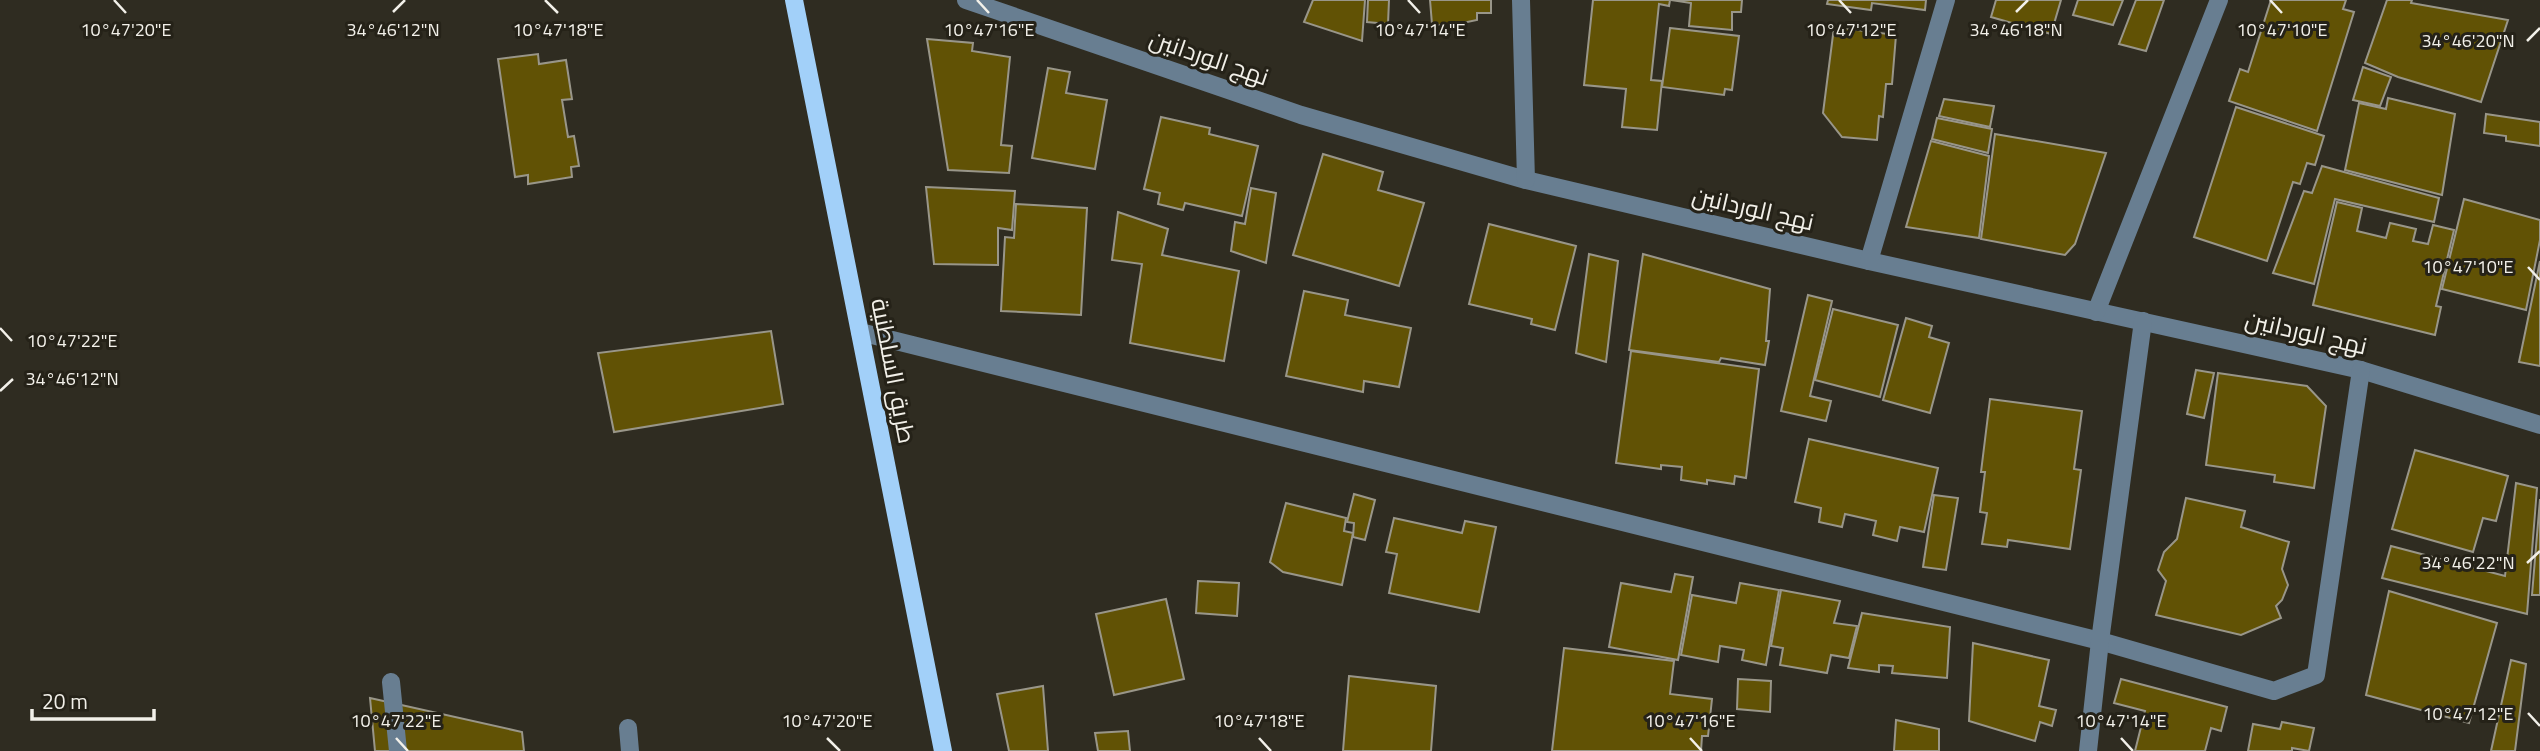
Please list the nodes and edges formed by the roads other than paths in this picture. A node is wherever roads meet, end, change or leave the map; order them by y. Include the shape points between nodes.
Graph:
1 (794, 0) edge
2 (966, 0) edge
3 (1521, 0) edge
4 (1947, 0) edge
5 (2220, 0) edge
6 (1526, 180) junction
7 (1869, 261) junction
8 (2096, 312) junction
9 (2143, 321) junction
10 (860, 332) junction
11 (2361, 370) junction
12 (2540, 425) edge
13 (2100, 641) junction
14 (391, 682) dead end
15 (628, 728) dead end
16 (398, 751) edge
17 (630, 751) edge
18 (943, 751) edge
19 (2088, 751) edge

1 - 10 main road, طريق السلطنية
2 - 6 street, نهج الوردانين via 1300,115
3 - 6 street
4 - 7 street
5 - 8 street
6 - 7 street, نهج الوردانين
7 - 8 street, نهج الوردانين
8 - 9 street, نهج الوردانين
9 - 11 street, نهج الوردانين
9 - 13 street
10 - 13 street
10 - 18 main road, طريق السلطنية
11 - 12 street, نهج الوردانين
11 - 13 street via 2316,675 2274,691
13 - 19 street
14 - 16 street
15 - 17 street

